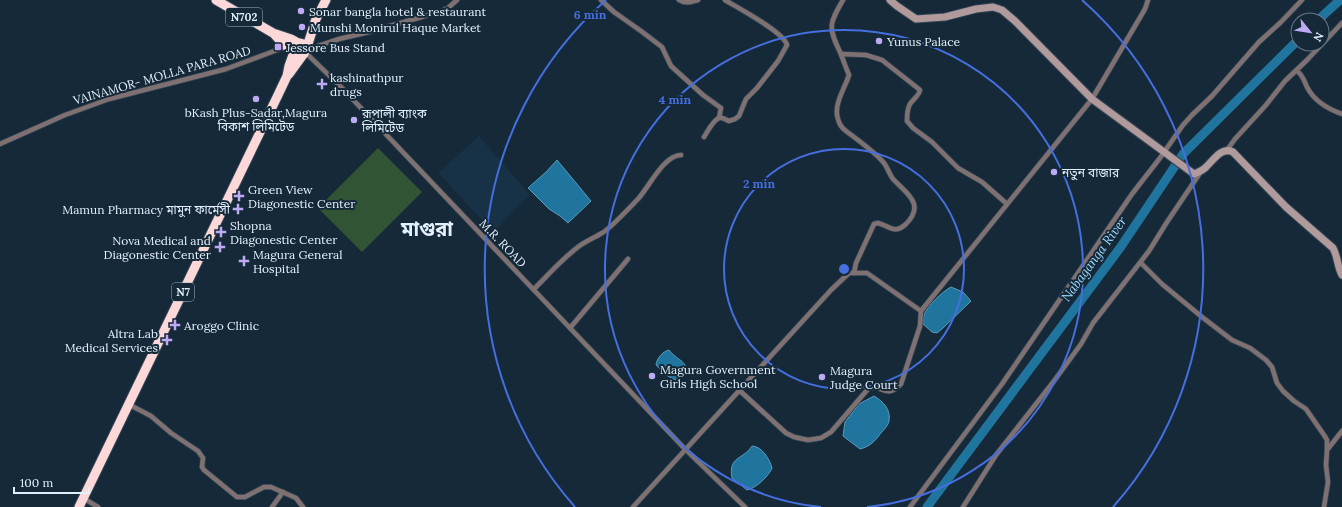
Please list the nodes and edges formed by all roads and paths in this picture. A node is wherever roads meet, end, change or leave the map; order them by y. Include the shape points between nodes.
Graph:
1 (216, 0) edge
2 (326, 0) edge
3 (457, 0) edge
4 (601, 0) edge
5 (679, 0) edge
6 (698, 0) edge
7 (725, 0) edge
8 (843, 0) edge
9 (890, 0) edge
10 (1148, 0) edge
11 (1302, 0) edge
12 (1342, 23) edge
13 (298, 49) junction
14 (841, 54) junction
15 (1297, 70) junction
16 (1092, 99) junction
17 (1342, 114) edge
18 (719, 118) junction
19 (704, 137) dead end
20 (0, 144) edge
21 (1227, 150) junction
22 (681, 154) dead end
23 (1167, 154) junction
24 (1204, 169) junction
25 (1007, 204) junction
26 (628, 259) dead end
27 (1141, 263) junction
28 (854, 273) junction
29 (1342, 275) edge
30 (534, 289) junction
31 (921, 311) junction
32 (570, 328) junction
33 (739, 390) junction
34 (128, 404) junction
35 (1342, 432) edge
36 (685, 449) junction
37 (1327, 450) junction
38 (283, 492) junction
39 (83, 498) junction
40 (79, 507) edge
41 (98, 507) edge
42 (272, 507) edge
43 (303, 507) edge
44 (633, 507) edge
45 (745, 507) edge
46 (910, 507) edge
47 (963, 507) edge
48 (1324, 507) edge

1 - 13 highway, N702
2 - 13 highway, N7
3 - 13 street, VAINAMOR- MOLLA PARA ROAD via 439,12
4 - 18 street via 662,47 670,66 721,108
5 - 6 street
7 - 18 street via 763,22 783,38 787,45 757,88 746,99 739,116 729,121
8 - 14 street via 833,17 831,28
9 - 16 main road via 916,19 945,17 993,7 1002,10
10 - 16 street via 1145,10
11 - 23 street via 1259,42 1192,115
12 - 15 street
13 - 20 street, VAINAMOR- MOLLA PARA ROAD via 109,99 65,115
13 - 30 street, M.R. ROAD via 341,87
13 - 34 highway, N7
14 - 25 street via 866,55 882,60 920,90 920,94 910,105 907,121 958,168 982,182
14 - 28 street via 849,75 838,103 837,118 841,126 885,164 890,176 913,200 914,211 900,229 874,224
15 - 17 street via 1316,100
15 - 21 street
16 - 23 main road
16 - 25 street
18 - 19 street
21 - 24 main road
21 - 29 main road via 1233,152 1306,226 1328,242 1335,252
22 - 30 street via 667,160 638,199 603,233 587,240 569,254
23 - 24 main road via 1194,174
23 - 46 street via 1132,194 1002,384
24 - 27 street
25 - 31 street
26 - 32 street
27 - 37 street via 1197,313 1232,340 1250,348 1266,360 1283,391 1306,409 1324,435
27 - 47 street via 1093,323 1054,381 1004,444
28 - 31 street via 867,273
28 - 33 street via 848,273 831,290
30 - 32 street, M.R. ROAD
31 - 33 street via 920,326 901,384 890,391 875,387 868,389 831,432 820,438 808,440 790,435
32 - 36 street, M.R. ROAD
33 - 36 street
34 - 38 street via 150,416 198,450 203,458 204,470 237,497 245,497 264,486
34 - 39 highway, N7
35 - 37 street
36 - 44 street
36 - 45 street, M.R. ROAD
37 - 48 street via 1328,482
38 - 42 street
38 - 43 street via 296,498
39 - 40 highway, N7
39 - 41 street

